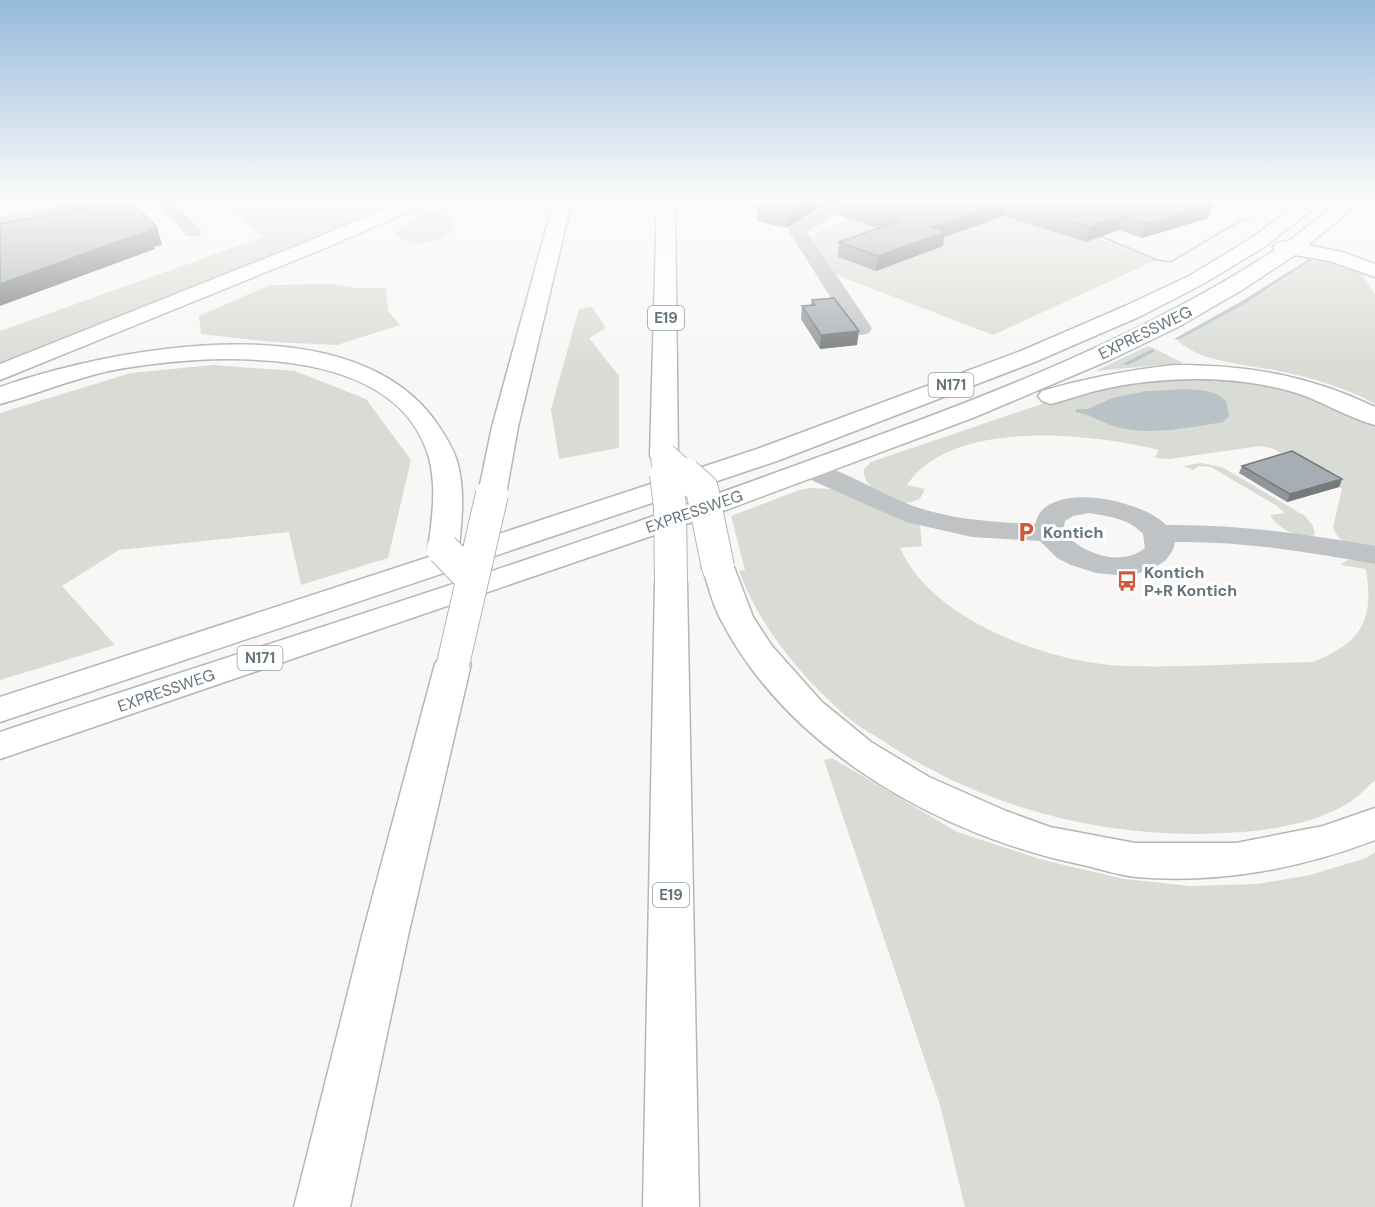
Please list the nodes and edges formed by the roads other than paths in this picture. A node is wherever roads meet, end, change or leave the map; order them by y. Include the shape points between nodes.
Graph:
1 (288, 256) edge
2 (549, 256) edge
3 (666, 256) edge
4 (814, 256) edge
5 (1235, 256) edge
6 (1280, 256) edge
7 (1336, 256) edge
8 (1375, 269) edge
9 (1133, 311) junction
10 (861, 328) dead end
11 (1147, 333) junction
12 (0, 373) edge
13 (1266, 377) junction
14 (0, 396) edge
15 (1375, 417) edge
16 (920, 429) junction
17 (665, 446) junction
18 (767, 454) junction
19 (811, 470) junction
20 (1048, 533) junction
21 (1157, 534) junction
22 (1372, 557) edge
23 (472, 579) junction
24 (146, 661) junction
25 (0, 698) edge
26 (0, 710) edge
27 (0, 746) edge
28 (1375, 823) edge
29 (322, 1207) edge
30 (671, 1207) edge

1 - 12 highway
2 - 23 highway, bridge via 505,427
3 - 17 highway, E19
4 - 10 street
5 - 9 highway, EXPRESSWEG / N171
6 - 11 highway, EXPRESSWEG / N171
7 - 8 highway
9 - 11 highway
9 - 18 highway, EXPRESSWEG / N171 via 1029,356
11 - 13 highway via 1183,355
11 - 16 highway, EXPRESSWEG / N171
13 - 15 highway via 1319,391
13 - 16 highway via 1191,371 1131,375 1088,384 956,426
14 - 23 highway, bridge via 83,370 168,355 239,351 291,355 349,369 377,381 404,400 438,446 448,508 443,549
16 - 19 highway, EXPRESSWEG / N171
17 - 28 highway, bridge via 702,489 718,567 736,617 759,654 809,711 857,752 915,787 991,822 1047,842 1135,861 1236,861 1328,841
17 - 30 highway, E19, bridge via 671,583
18 - 19 highway
18 - 24 highway, EXPRESSWEG / N171
19 - 20 street via 898,510 940,524
19 - 27 highway, EXPRESSWEG / N171
20 - 21 street via 1051,517 1065,509 1089,506 1126,512
20 - 21 street via 1068,553 1102,565 1120,566 1152,558 1159,549
21 - 22 street via 1211,533 1281,539
23 - 29 highway, bridge
24 - 25 highway
24 - 26 highway, EXPRESSWEG / N171

